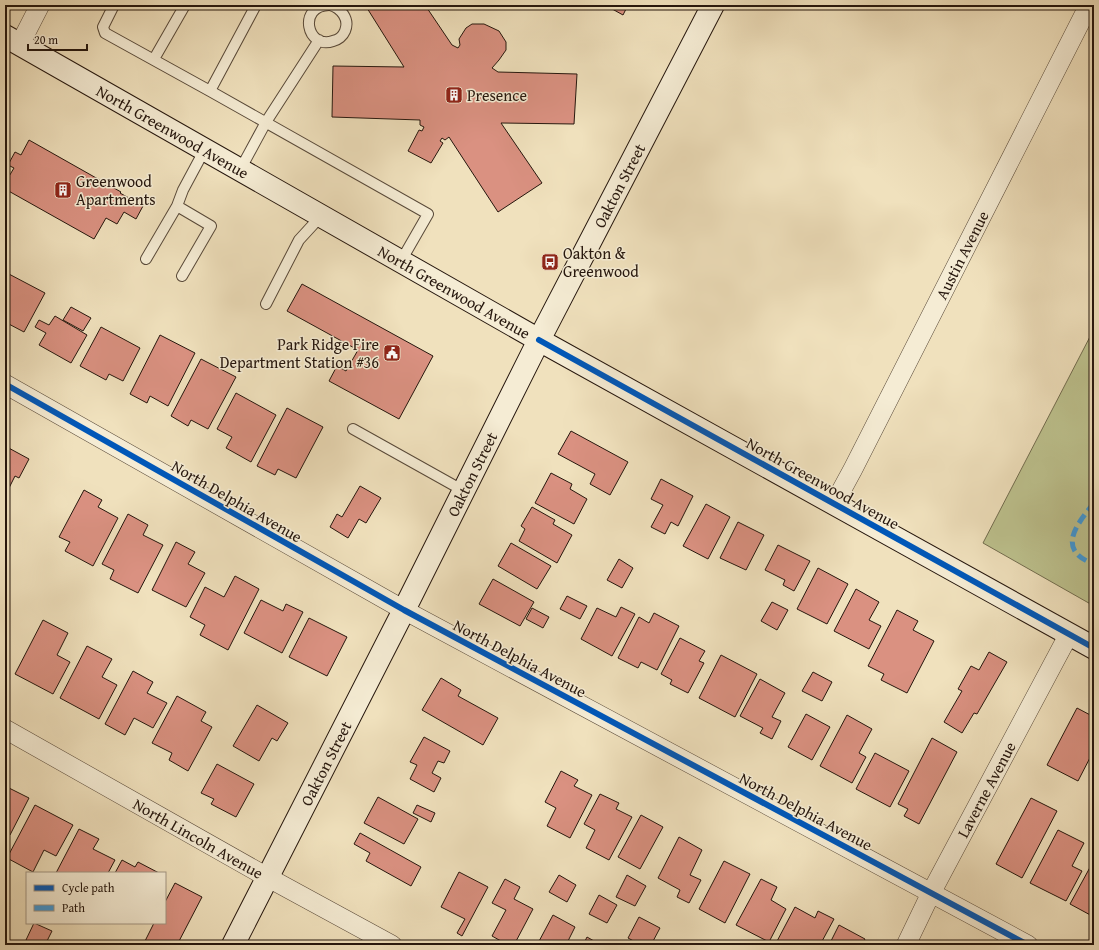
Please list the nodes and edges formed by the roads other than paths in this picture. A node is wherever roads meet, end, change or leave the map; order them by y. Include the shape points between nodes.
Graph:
1 (40, 5) edge
2 (114, 5) edge
3 (185, 5) edge
4 (256, 5) edge
5 (333, 5) edge
6 (713, 5) edge
7 (1089, 5) edge
8 (13, 40) edge
9 (319, 40) junction
10 (154, 59) junction
11 (210, 90) junction
12 (266, 122) junction
13 (205, 149) junction
14 (240, 170) junction
15 (177, 206) junction
16 (321, 216) junction
17 (146, 259) dead end
18 (401, 261) junction
19 (182, 276) dead end
20 (266, 304) dead end
21 (539, 340) junction
22 (5, 384) edge
23 (353, 429) dead end
24 (464, 491) junction
25 (834, 504) junction
26 (404, 610) junction
27 (1069, 634) junction
28 (1094, 648) edge
29 (5, 729) edge
30 (267, 877) junction
31 (932, 893) junction
32 (233, 945) edge
33 (392, 945) edge
34 (906, 945) edge
35 (1028, 945) edge

1 - 8 street
2 - 10 lane via 103,27 105,33
3 - 10 lane
4 - 11 lane
5 - 9 lane via 317,8 309,18 310,31
5 - 9 lane via 341,10 346,21 344,32 336,40
6 - 21 main road, Oakton Street
7 - 25 street, Austin Avenue
8 - 13 main road, North Greenwood Avenue
9 - 12 lane
10 - 11 lane
11 - 12 lane
12 - 14 lane
12 - 18 lane via 428,214
13 - 14 main road, North Greenwood Avenue
13 - 15 lane
14 - 16 main road, North Greenwood Avenue
15 - 17 lane
15 - 19 lane via 211,226
16 - 18 main road, North Greenwood Avenue
16 - 20 lane via 299,240
18 - 21 main road, North Greenwood Avenue
21 - 24 main road, Oakton Street
21 - 25 main road, North Greenwood Avenue
22 - 26 street, North Delphia Avenue
23 - 24 lane
24 - 26 main road, Oakton Street
25 - 27 main road, North Greenwood Avenue
26 - 30 main road, Oakton Street
26 - 31 street, North Delphia Avenue
27 - 28 main road, North Greenwood Avenue
27 - 31 street, Laverne Avenue
29 - 30 street, North Lincoln Avenue
30 - 32 main road, Oakton Street
30 - 33 street, North Lincoln Avenue
31 - 34 street, Laverne Avenue
31 - 35 street, North Delphia Avenue

